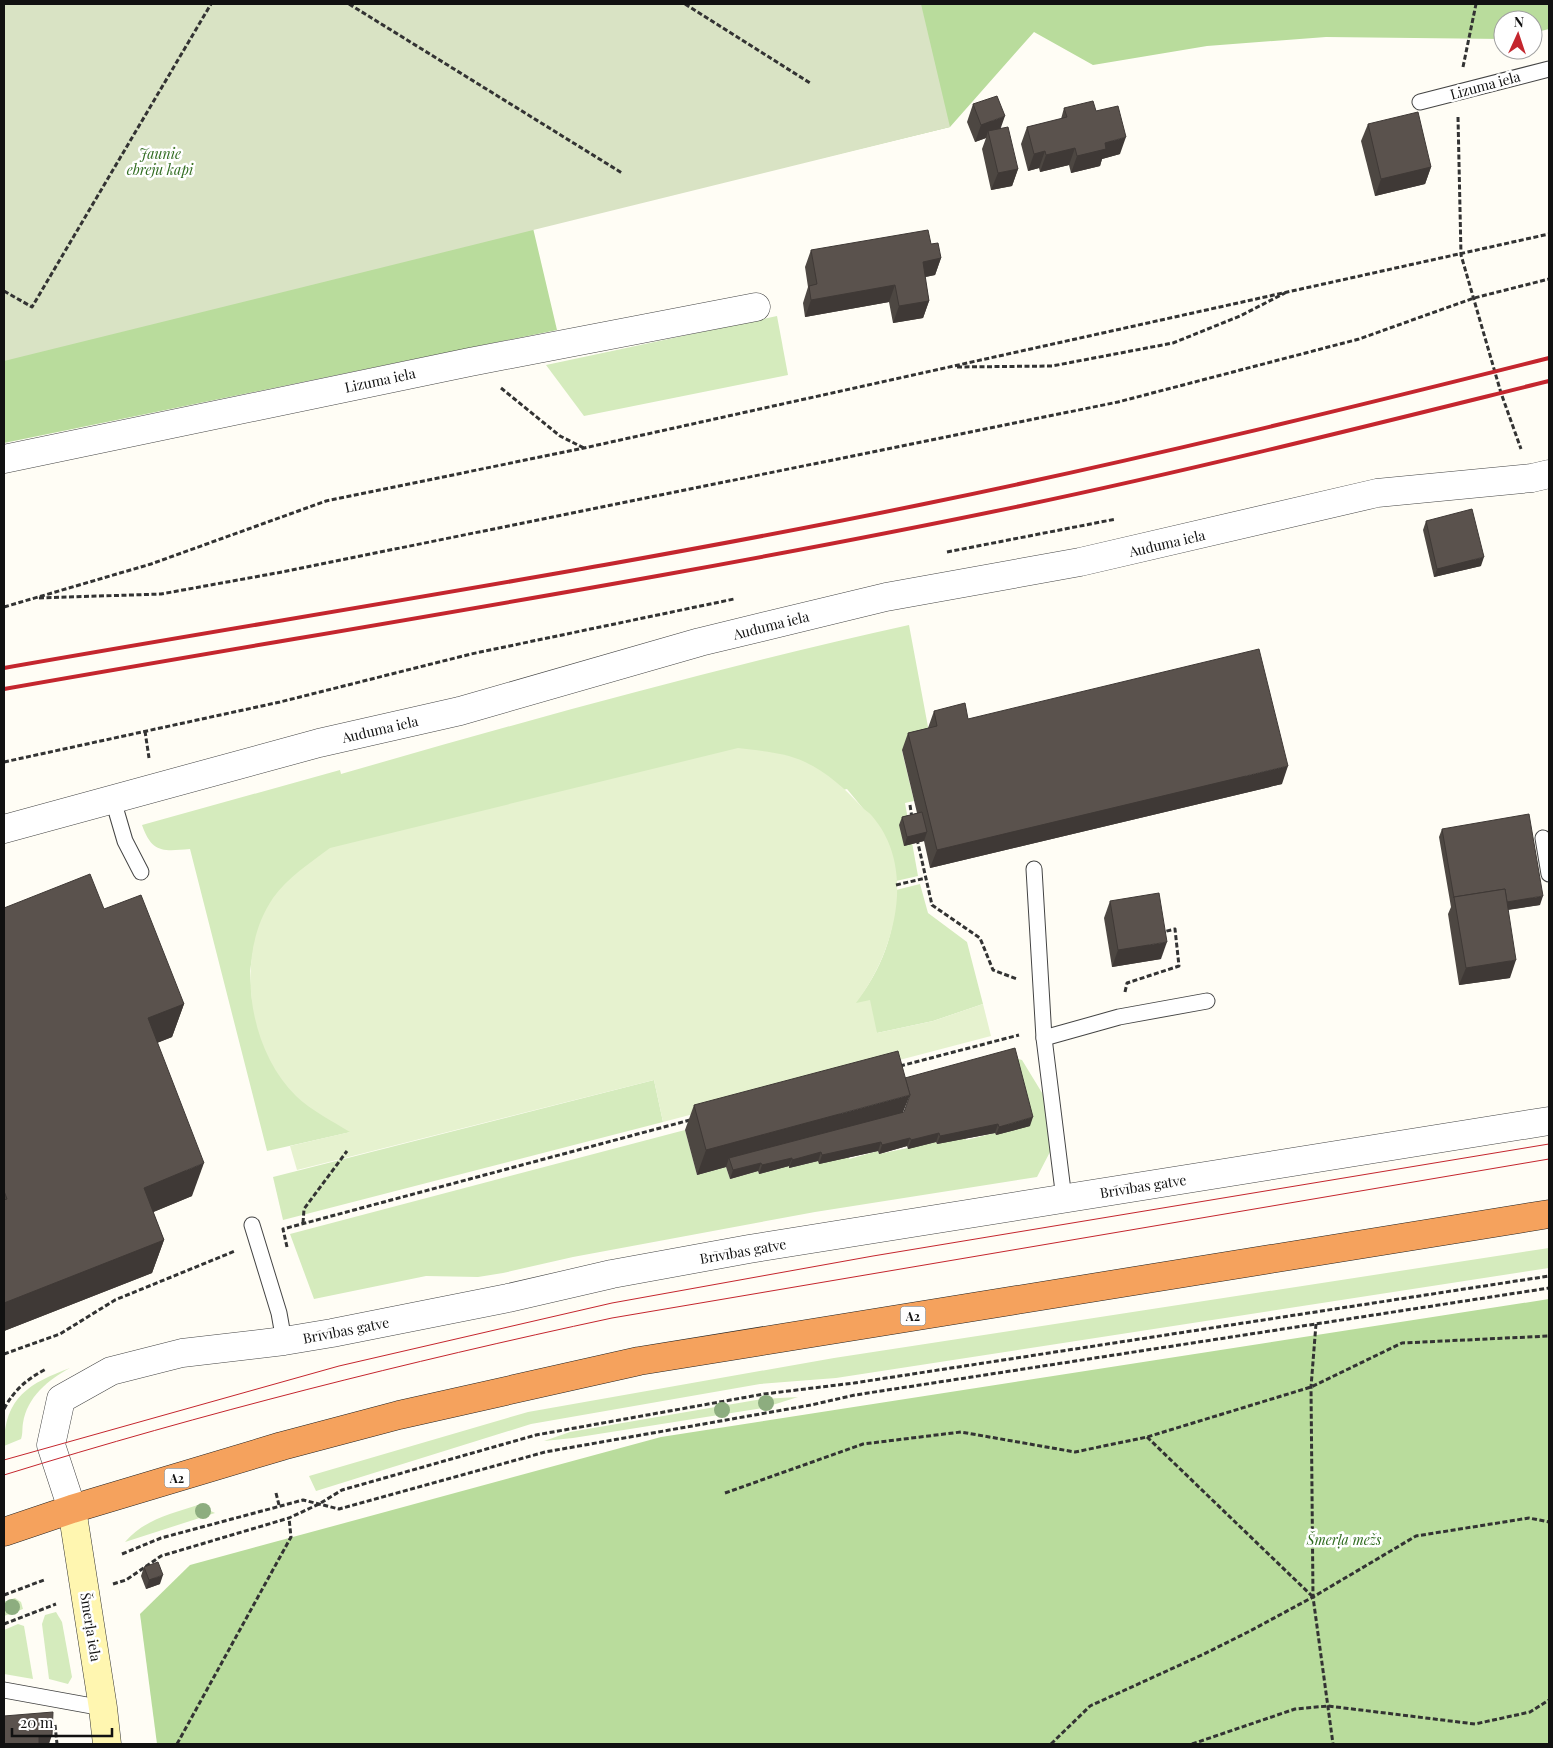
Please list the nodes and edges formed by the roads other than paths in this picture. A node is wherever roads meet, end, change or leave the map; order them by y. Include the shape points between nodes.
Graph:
1 (1549, 69) edge
2 (1420, 102) dead end
3 (756, 307) dead end
4 (4, 459) edge
5 (1544, 481) edge
6 (113, 800) junction
7 (4, 829) edge
8 (1543, 838) dead end
9 (1034, 869) dead end
10 (141, 872) dead end
11 (1549, 874) edge
12 (1207, 1001) dead end
13 (1043, 1034) junction
14 (1549, 1121) edge
15 (1064, 1199) junction
16 (1549, 1214) edge
17 (252, 1226) dead end
18 (284, 1341) junction
19 (72, 1509) junction
20 (4, 1532) edge
21 (4, 1690) edge
22 (103, 1708) junction
23 (107, 1744) edge

1 - 2 lane, Lizuma iela
3 - 4 street, Lizuma iela via 470,362
5 - 6 street, Auduma iela via 1377,493 1080,562 886,597 700,642 460,711 319,743
6 - 7 street, Auduma iela
6 - 10 lane via 125,841
8 - 11 lane
9 - 13 lane
12 - 13 lane
13 - 15 lane
14 - 15 street, Brīvības gatve
15 - 18 street, Brīvības gatve via 749,1249
16 - 19 highway, A2 via 639,1361 398,1415
17 - 18 lane via 279,1313
18 - 19 street, Brīvības gatve via 182,1353 111,1370 61,1399 51,1445
19 - 20 highway, A2
19 - 22 street, Šmerļa iela
21 - 22 lane
22 - 23 street, Šmerļa iela

